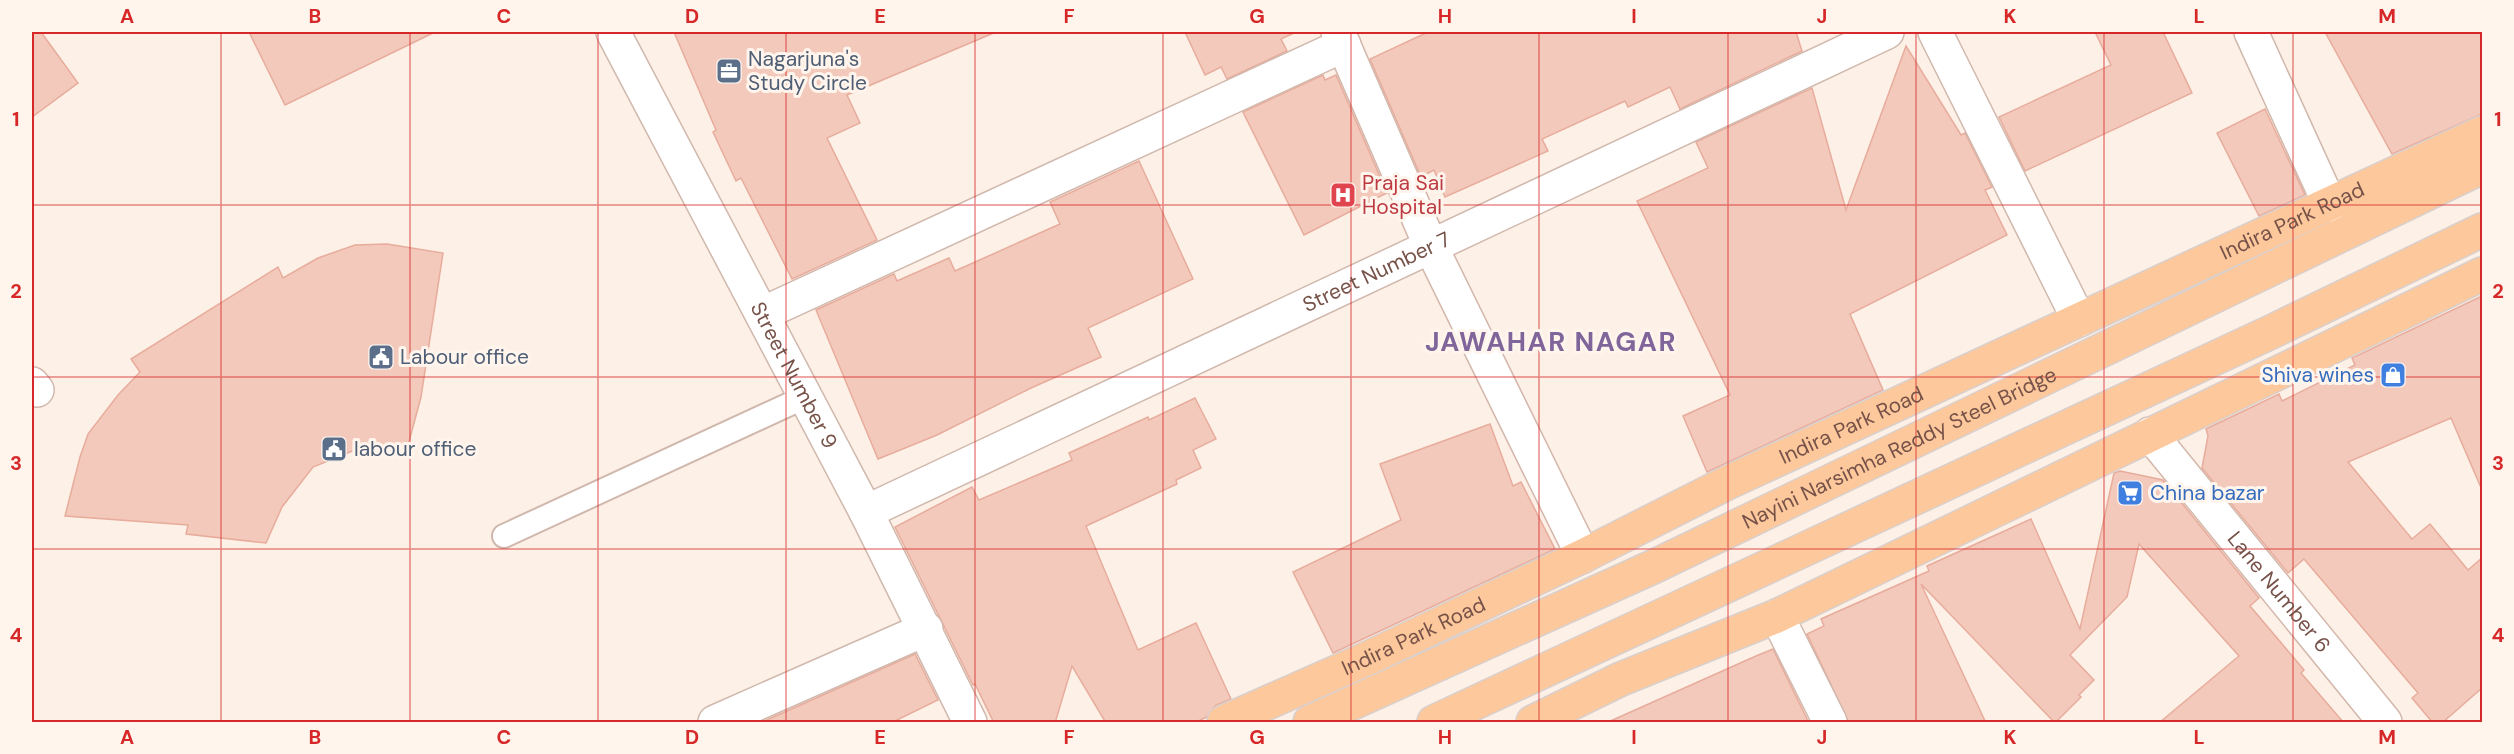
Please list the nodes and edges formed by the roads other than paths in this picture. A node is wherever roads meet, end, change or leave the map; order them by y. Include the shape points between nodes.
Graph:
1 (613, 32) edge
2 (1887, 32) edge
3 (1935, 32) edge
4 (2250, 32) edge
5 (1341, 38) edge
6 (2482, 133) edge
7 (2482, 167) edge
8 (2330, 205) junction
9 (2482, 230) edge
10 (1431, 247) junction
11 (2480, 281) edge
12 (762, 314) junction
13 (2079, 320) junction
14 (805, 397) junction
15 (2150, 434) junction
16 (866, 512) junction
17 (504, 536) dead end
18 (1583, 556) junction
19 (1778, 616) junction
20 (926, 629) junction
21 (715, 723) edge
22 (970, 723) edge
23 (1224, 723) edge
24 (1310, 723) edge
25 (1434, 723) edge
26 (1533, 723) edge
27 (1830, 723) edge
28 (2385, 723) edge

1 - 12 street, Street Number 9
2 - 10 street, Street Number 7
3 - 13 street
4 - 8 street
5 - 10 street
5 - 12 street
6 - 8 main road, Indira Park Road
7 - 24 main road, Nayini Narsimha Reddy Steel Bridge via 1655,566
8 - 13 main road, Indira Park Road
9 - 25 main road
10 - 16 street, Street Number 7
10 - 18 street
11 - 15 main road
12 - 14 street, Street Number 9
13 - 18 main road, Indira Park Road via 1727,483
14 - 16 street, Street Number 9
14 - 17 lane
15 - 19 main road
15 - 28 street, Lane Number 6
16 - 20 street, Street Number 9
18 - 23 main road, Indira Park Road
19 - 26 main road via 1621,679
19 - 27 street
20 - 21 street
20 - 22 street, Street Number 9

